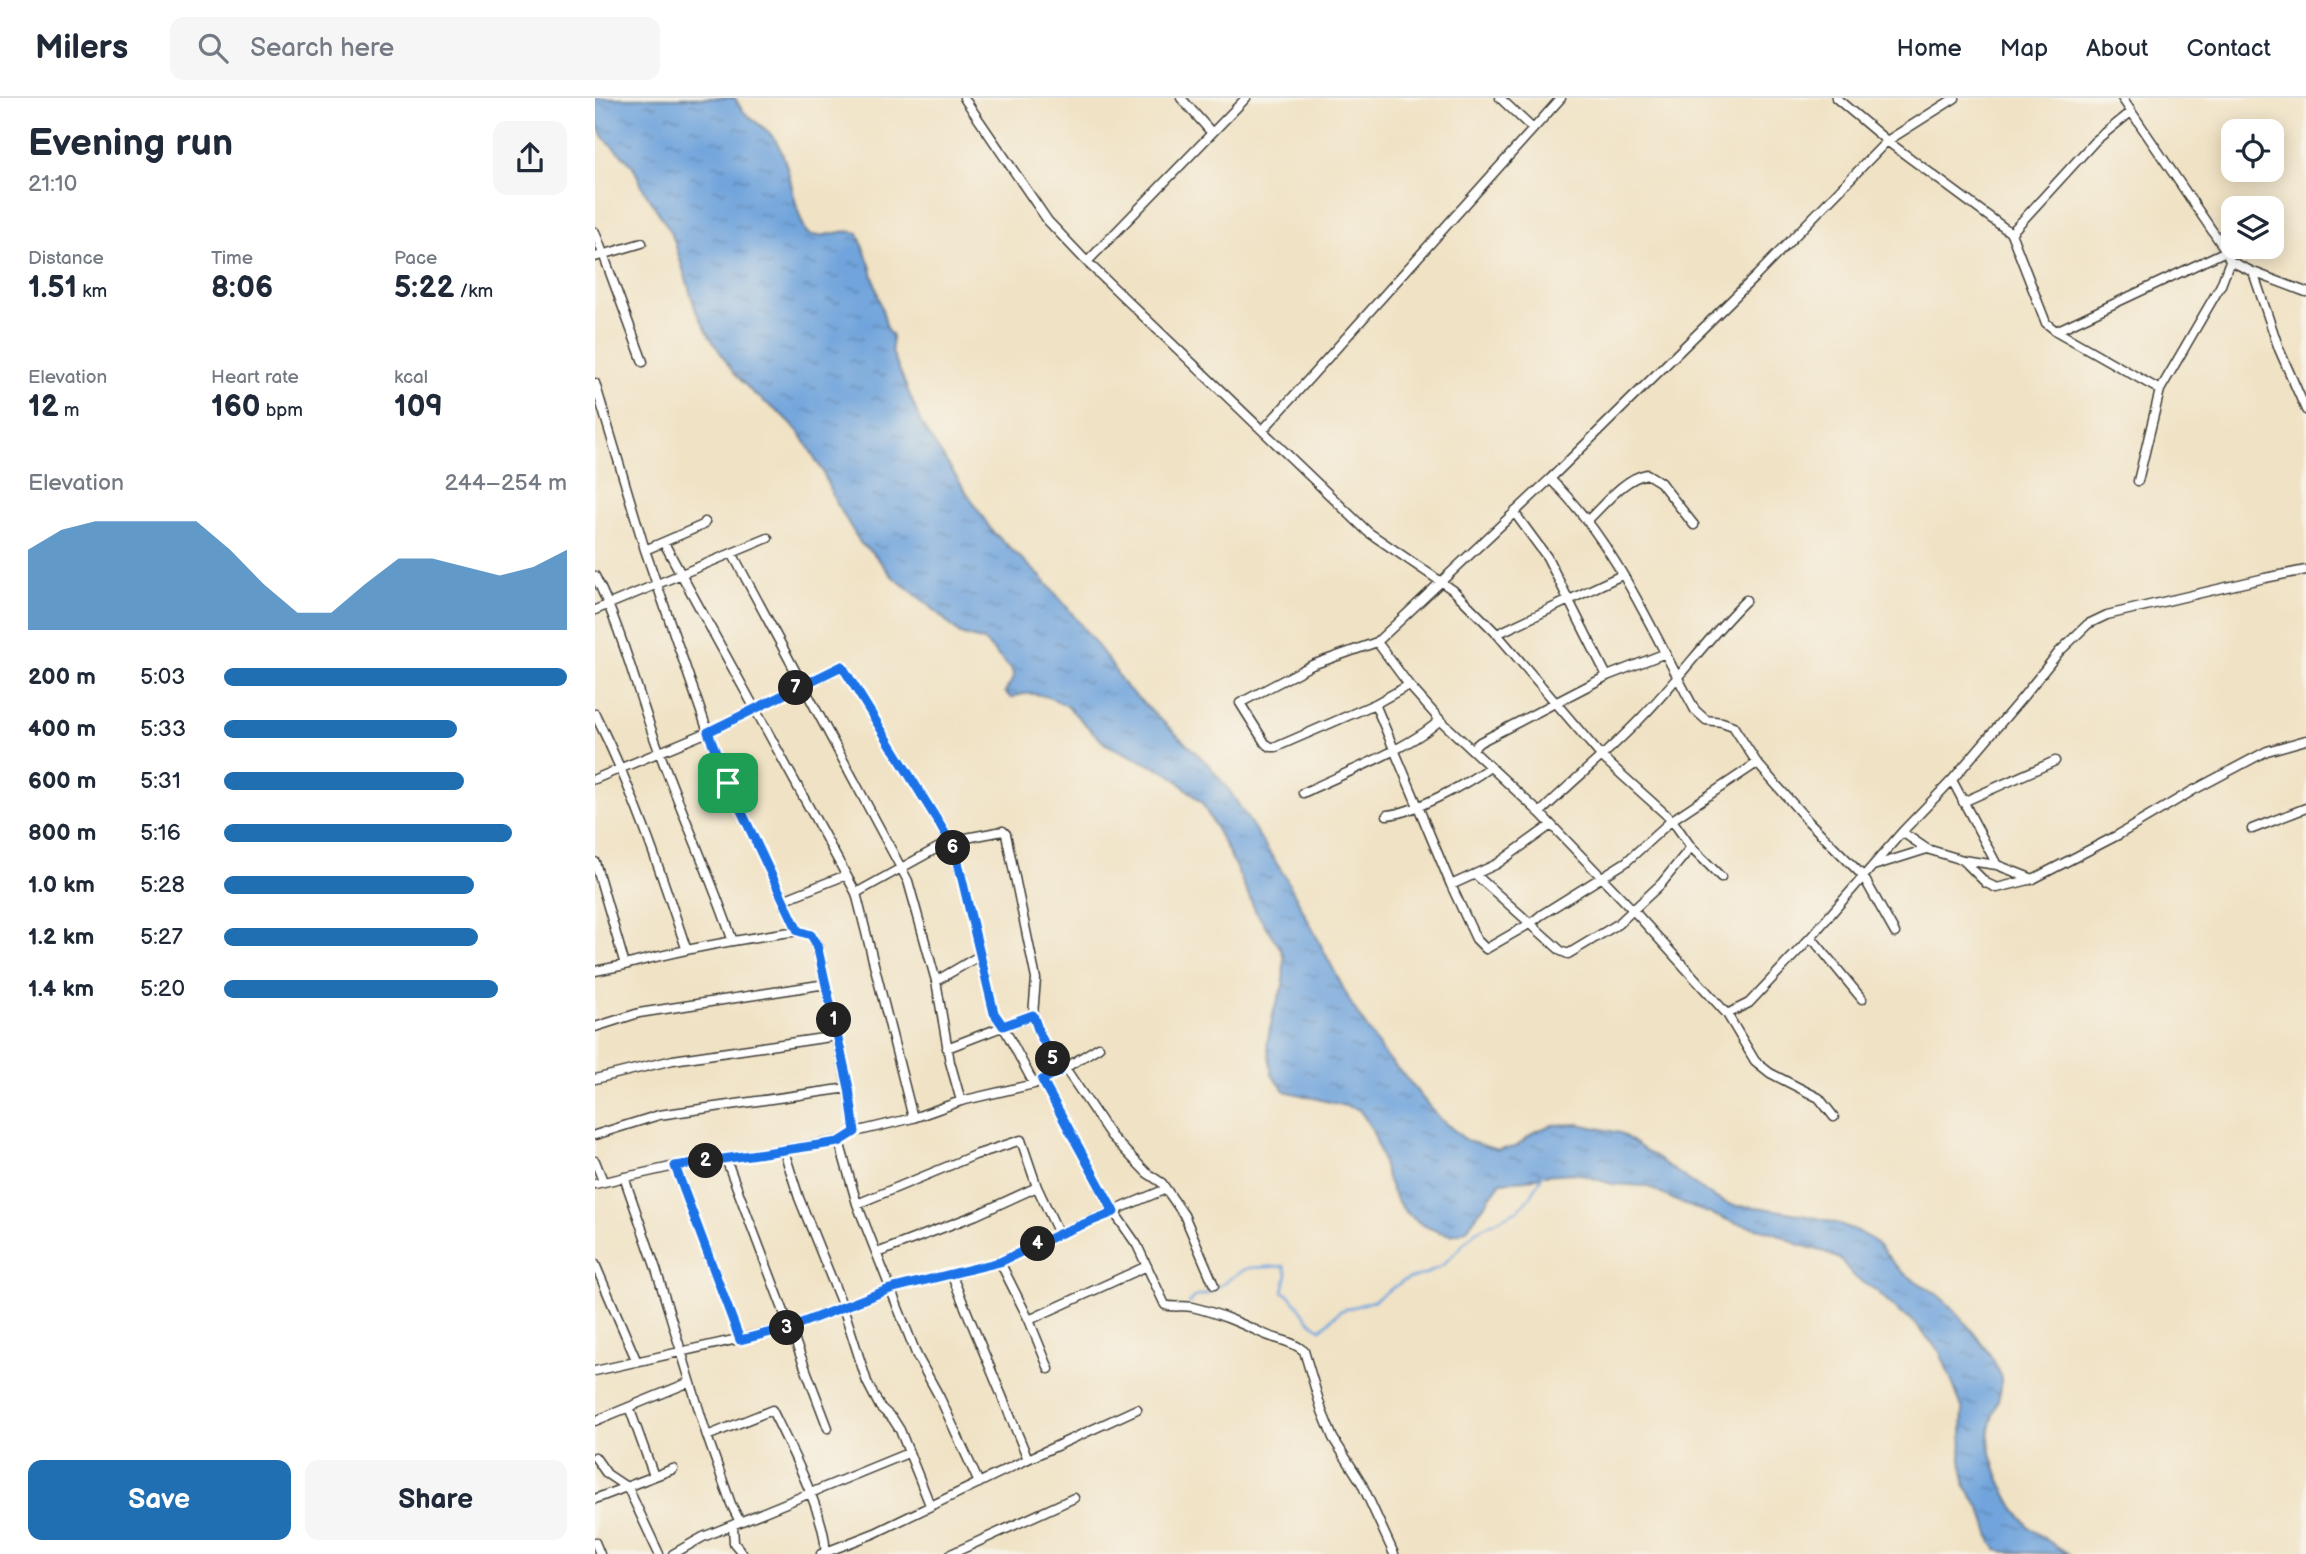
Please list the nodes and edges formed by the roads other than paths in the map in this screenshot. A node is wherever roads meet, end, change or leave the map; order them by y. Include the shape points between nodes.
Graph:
1 (964, 98) edge
2 (1181, 98) edge
3 (1246, 98) edge
4 (1500, 98) edge
5 (1561, 98) edge
6 (1836, 98) edge
7 (1955, 98) edge
8 (2122, 98) edge
9 (2131, 112) junction
10 (1533, 129) junction
11 (1212, 133) junction
12 (1887, 141) junction
13 (595, 232) edge
14 (2011, 233) junction
15 (642, 243) dead end
16 (2221, 244) edge
17 (2221, 253) edge
18 (599, 256) edge
19 (2230, 261) joint
20 (1087, 262) junction
21 (2253, 272) junction
22 (2306, 292) edge
23 (2056, 331) junction
24 (643, 362) dead end
25 (595, 383) edge
26 (2160, 390) junction
27 (597, 398) edge
28 (2306, 410) edge
29 (1263, 430) junction
30 (1550, 479) junction
31 (2138, 481) dead end
32 (1514, 512) junction
33 (1587, 521) junction
34 (705, 522) dead end
35 (1694, 525) dead end
36 (768, 538) dead end
37 (664, 543) junction
38 (645, 550) junction
39 (732, 553) junction
40 (2306, 570) edge
41 (681, 574) junction
42 (1622, 575) junction
43 (595, 576) edge
44 (1439, 582) junction
45 (658, 583) junction
46 (1570, 599) junction
47 (1747, 600) dead end
48 (609, 603) junction
49 (595, 610) edge
50 (1497, 634) junction
51 (1377, 642) junction
52 (1666, 653) junction
53 (1607, 676) junction
54 (1676, 678) junction
55 (802, 685) junction
56 (1409, 685) junction
57 (1556, 702) junction
58 (1375, 704) junction
59 (754, 709) junction
60 (595, 714) edge
61 (1440, 720) junction
62 (708, 732) junction
63 (2306, 740) edge
64 (1473, 748) junction
65 (1392, 749) junction
66 (659, 751) junction
67 (1602, 757) junction
68 (2055, 761) dead end
69 (1757, 763) junction
70 (1490, 767) junction
71 (622, 768) junction
72 (595, 779) edge
73 (1952, 780) junction
74 (1303, 793) dead end
75 (1963, 802) junction
76 (1416, 806) junction
77 (2306, 808) edge
78 (1540, 813) junction
79 (1387, 815) dead end
80 (1672, 820) junction
81 (1551, 825) junction
82 (2252, 829) dead end
83 (1902, 832) junction
84 (950, 841) junction
85 (1691, 847) junction
86 (1927, 849) junction
87 (1963, 860) junction
88 (595, 862) edge
89 (1997, 865) junction
90 (1871, 867) junction
91 (902, 868) junction
92 (846, 875) junction
93 (1476, 875) junction
94 (1863, 876) junction
95 (1721, 877) dead end
96 (1601, 879) junction
97 (2033, 879) junction
98 (1451, 885) junction
99 (856, 893) junction
100 (783, 900) junction
101 (1633, 910) junction
102 (1531, 923) junction
103 (798, 931) junction
104 (1895, 933) dead end
105 (1811, 937) junction
106 (732, 939) junction
107 (686, 948) junction
108 (979, 956) junction
109 (625, 965) junction
110 (595, 971) edge
111 (936, 981) junction
112 (826, 984) junction
113 (1862, 999) dead end
114 (1727, 1014) junction
115 (1033, 1015) junction
116 (1003, 1026) junction
117 (595, 1027) edge
118 (837, 1036) junction
119 (1099, 1046) dead end
120 (947, 1048) junction
121 (1063, 1070) junction
122 (595, 1079) edge
123 (1038, 1082) junction
124 (849, 1088) junction
125 (961, 1101) junction
126 (1834, 1117) dead end
127 (913, 1118) junction
128 (855, 1132) junction
129 (595, 1135) edge
130 (839, 1142) junction
131 (784, 1151) junction
132 (726, 1159) junction
133 (595, 1161) edge
134 (675, 1166) junction
135 (624, 1177) junction
136 (599, 1182) edge
137 (1037, 1187) junction
138 (1166, 1189) junction
139 (857, 1204) junction
140 (1114, 1212) junction
141 (1059, 1234) junction
142 (877, 1253) junction
143 (1000, 1262) junction
144 (595, 1264) edge
145 (1147, 1266) junction
146 (952, 1276) junction
147 (1214, 1285) dead end
148 (890, 1289) junction
149 (843, 1307) junction
150 (1029, 1320) junction
151 (791, 1327) junction
152 (740, 1340) junction
153 (682, 1353) junction
154 (637, 1362) junction
155 (1049, 1369) dead end
156 (595, 1371) edge
157 (690, 1382) junction
158 (629, 1407) junction
159 (1137, 1409) dead end
160 (595, 1421) edge
161 (828, 1428) dead end
162 (707, 1436) junction
163 (908, 1453) junction
164 (595, 1457) edge
165 (1028, 1459) junction
166 (673, 1469) dead end
167 (654, 1476) junction
168 (979, 1483) junction
169 (628, 1488) junction
170 (810, 1493) junction
171 (1074, 1498) dead end
172 (595, 1499) edge
173 (930, 1505) junction
174 (736, 1523) junction
175 (595, 1542) edge
176 (600, 1554) edge
177 (659, 1554) edge
178 (673, 1554) edge
179 (743, 1554) edge
180 (824, 1554) edge
181 (951, 1554) edge
182 (1394, 1554) edge

1 - 20 street via 1048,221
2 - 11 street
3 - 11 street
4 - 10 street
5 - 10 street
6 - 12 street
7 - 12 street
8 - 9 street
9 - 14 street via 2095,141
9 - 16 street
10 - 29 street
11 - 20 street
12 - 14 street
12 - 30 street
13 - 18 street
14 - 23 street via 2046,323
15 - 18 street
17 - 23 street
18 - 24 street
19 - 21 street
19 - 26 street via 2221,285
20 - 29 street
21 - 22 street
21 - 28 street
23 - 26 street
25 - 27 street
26 - 31 street
27 - 38 street
29 - 44 street via 1367,532
30 - 32 street
30 - 33 street
32 - 44 street
32 - 46 street
33 - 35 street via 1638,475 1647,474 1660,482
33 - 42 street
34 - 37 street
36 - 39 street
37 - 38 street
37 - 41 street
38 - 45 street
39 - 41 street
39 - 55 street
40 - 73 street via 2107,615 2088,624
41 - 45 street
41 - 59 street
42 - 46 street
42 - 52 street
43 - 48 street
44 - 50 street
44 - 51 street
45 - 48 street
45 - 62 street
46 - 50 street
46 - 53 street
47 - 54 street
48 - 49 street
48 - 66 street
50 - 57 street
51 - 56 street
51 - 58 street via 1312,665 1240,703 1271,747
52 - 53 street
52 - 54 street
53 - 57 street
54 - 67 street
54 - 69 street via 1701,717 1733,726
55 - 59 street
55 - 84 street via 842,666
55 - 91 street
56 - 58 street
56 - 61 street
57 - 64 street
57 - 67 street
58 - 65 street
59 - 62 street
59 - 92 street
60 - 71 street
61 - 64 street
61 - 65 street
62 - 66 street
62 - 100 street
63 - 97 street via 2267,751
64 - 70 street
65 - 74 street
65 - 76 street
66 - 71 street
66 - 106 street
67 - 78 street
67 - 80 street
68 - 75 street
69 - 80 street
69 - 94 street
70 - 76 street via 1471,781
70 - 78 street
71 - 72 street
71 - 107 street
73 - 75 street
73 - 83 street
75 - 89 street
76 - 79 street
76 - 98 street
77 - 82 street
78 - 81 street
80 - 85 street
80 - 96 street
81 - 93 street
81 - 96 street
83 - 86 street
83 - 90 street
84 - 91 street
84 - 108 street
84 - 115 street via 1006,834 1036,979
85 - 95 street
85 - 101 street
86 - 87 street
86 - 90 street
87 - 89 street
87 - 97 street via 1997,888
88 - 109 street
89 - 97 street
90 - 94 street
91 - 99 street
91 - 111 street
92 - 99 street
92 - 100 street
93 - 98 street
93 - 102 street
94 - 104 street
94 - 105 street
96 - 101 street
96 - 102 street
98 - 102 street via 1482,948
99 - 127 street
100 - 103 street
101 - 102 street via 1568,954
101 - 114 street
103 - 106 street
103 - 112 street via 811,935 817,945
105 - 113 street
105 - 114 street via 1749,1003
106 - 107 street
107 - 109 street
108 - 111 street
108 - 116 street via 994,1013
109 - 110 street
111 - 120 street
112 - 117 street via 639,1013
112 - 118 street
114 - 126 street via 1755,1061 1819,1098
115 - 116 street
115 - 121 street
116 - 120 street
116 - 123 street
118 - 122 street via 673,1060
118 - 124 street
119 - 121 street
120 - 125 street
121 - 123 street
121 - 138 street via 1111,1136
123 - 125 street
123 - 140 street
124 - 128 street
124 - 129 street via 659,1115
125 - 127 street
127 - 128 street
128 - 130 street
130 - 131 street
130 - 139 street
131 - 132 street
131 - 149 street
132 - 134 street
132 - 151 street
133 - 136 street
134 - 135 street
134 - 152 street
135 - 136 street
135 - 153 street
137 - 139 street via 1021,1139
137 - 141 street
137 - 142 street
138 - 140 street
138 - 147 street via 1184,1214
139 - 142 street
140 - 141 street
140 - 145 street
141 - 143 street
142 - 148 street
143 - 146 street
143 - 150 street
144 - 154 street
145 - 150 street
145 - 182 street via 1165,1305 1223,1315 1304,1352 1333,1438 1361,1482
146 - 148 street
146 - 165 street
148 - 149 street
148 - 168 street
149 - 151 street
149 - 163 street via 867,1382 900,1430
150 - 155 street
151 - 152 street
151 - 161 street
152 - 153 street
153 - 154 street
153 - 157 street
154 - 156 street
157 - 158 street
157 - 162 street
158 - 160 street
158 - 167 street
159 - 165 street
162 - 170 street via 772,1410
162 - 174 street
163 - 170 street
163 - 173 street
164 - 169 street via 607,1474
165 - 168 street
166 - 167 street
167 - 169 street
168 - 173 street
169 - 172 street
169 - 177 street
170 - 174 street
170 - 180 street via 824,1538
171 - 181 street
173 - 180 street
174 - 178 street
174 - 179 street via 734,1543
175 - 176 street

